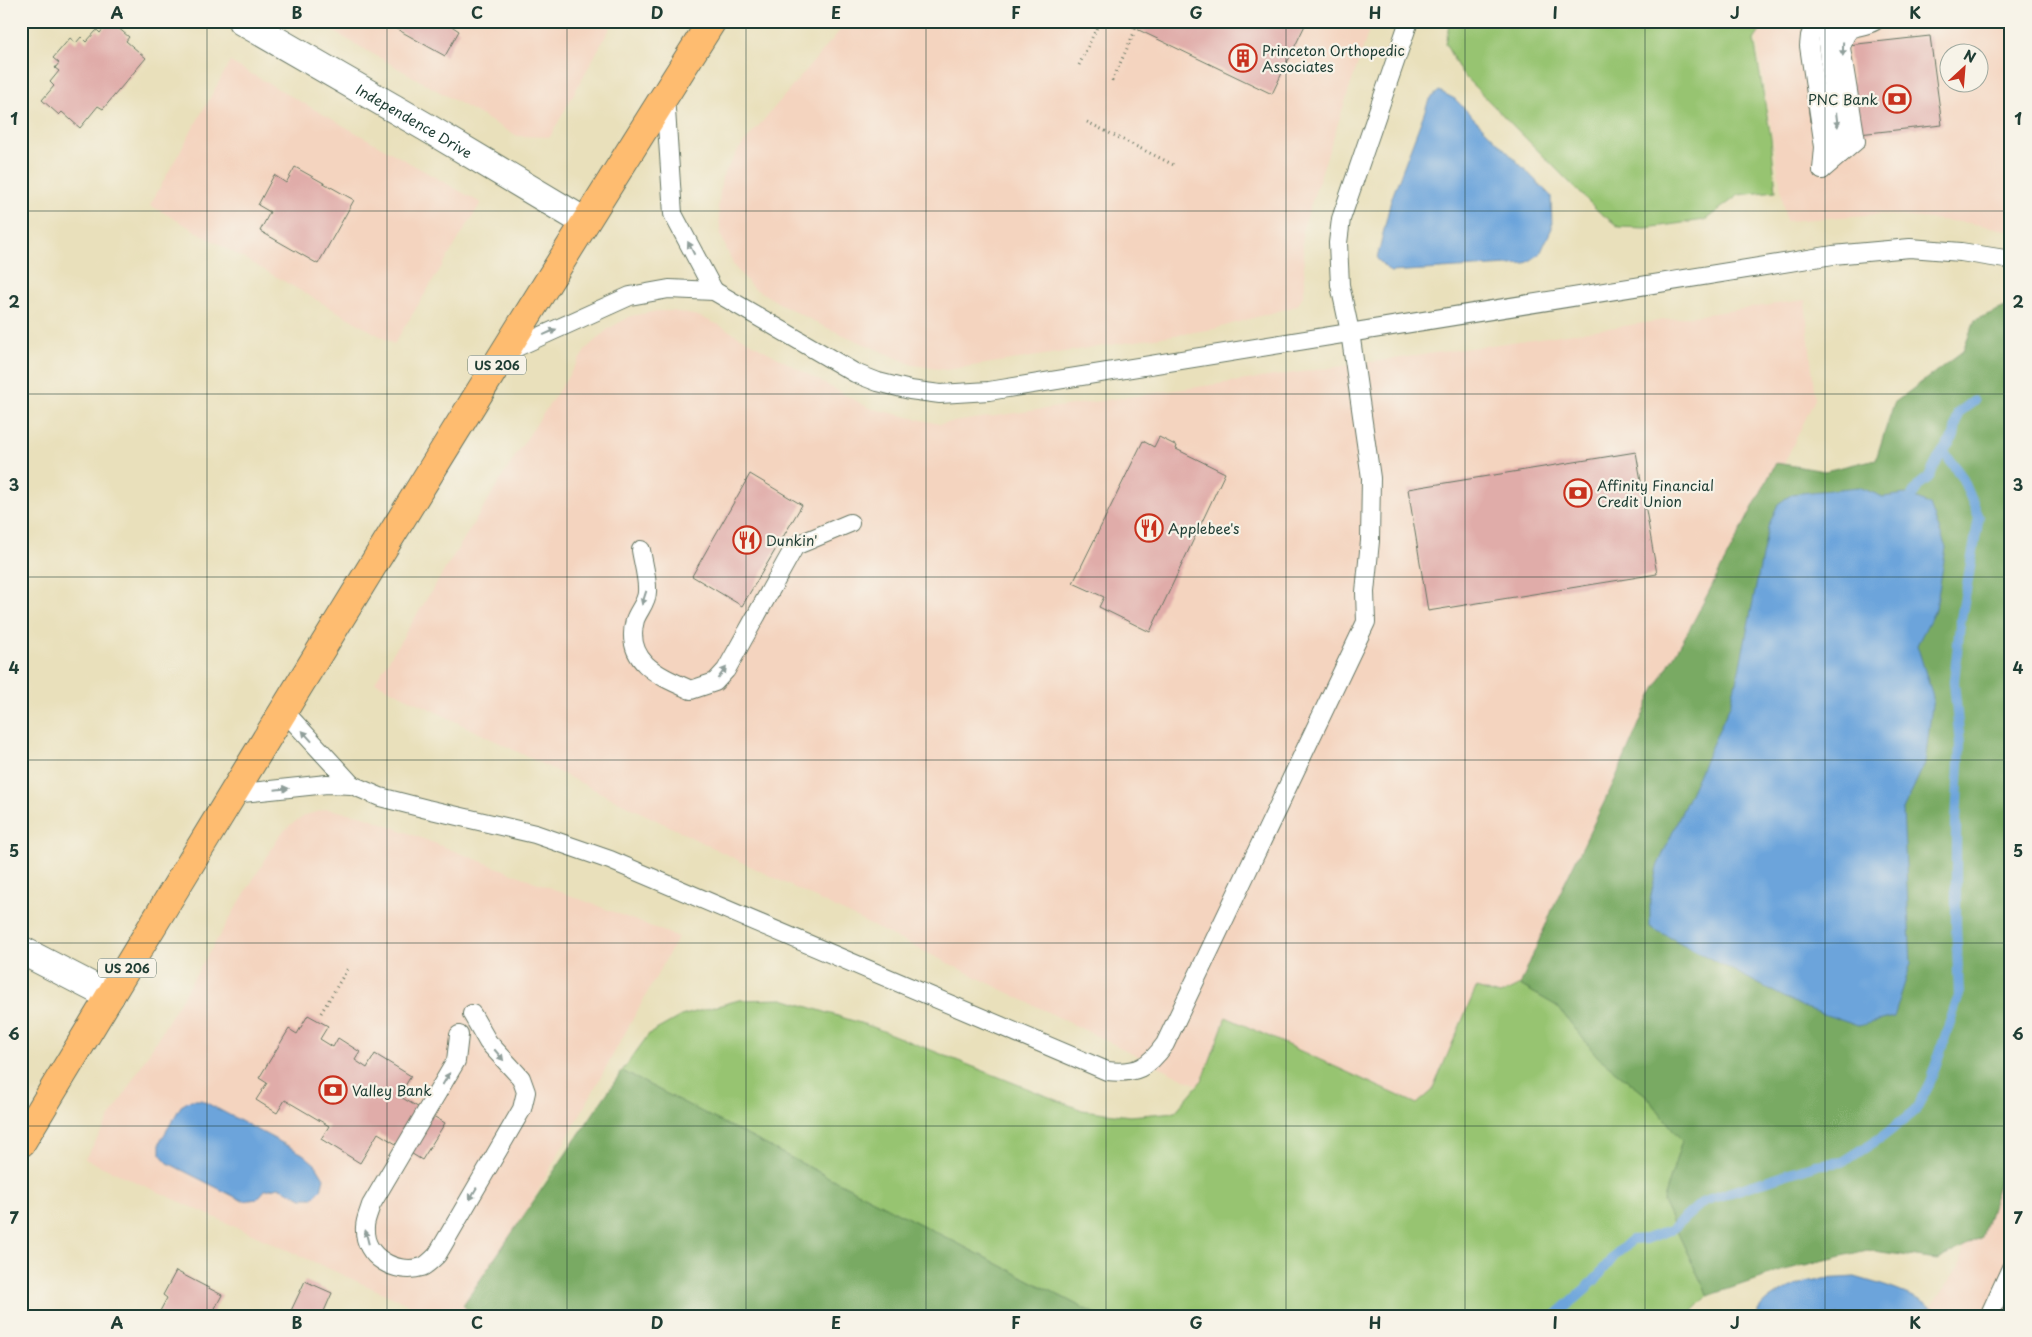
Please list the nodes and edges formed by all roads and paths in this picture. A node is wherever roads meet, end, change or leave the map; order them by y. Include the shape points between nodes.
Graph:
1 (242, 21) edge
2 (712, 21) edge
3 (1100, 21) edge
4 (1409, 21) edge
5 (1816, 21) edge
6 (1835, 21) edge
7 (1875, 21) edge
8 (1134, 33) dead end
9 (1078, 65) dead end
10 (1112, 81) dead end
11 (665, 96) junction
12 (1087, 122) dead end
13 (1176, 166) dead end
14 (1822, 170) junction
15 (585, 222) junction
16 (2011, 260) edge
17 (714, 291) junction
18 (1350, 332) junction
19 (505, 352) junction
20 (850, 523) dead end
21 (641, 550) dead end
22 (284, 711) junction
23 (352, 785) junction
24 (233, 794) junction
25 (21, 950) edge
26 (348, 968) dead end
27 (110, 996) junction
28 (322, 1013) dead end
29 (472, 1014) dead end
30 (459, 1035) dead end
31 (21, 1143) edge
32 (2011, 1268) edge
33 (1989, 1316) edge

1 - 15 street, Independence Drive
2 - 11 highway, US 206
3 - 9 path
4 - 18 lane via 1341,219 1338,243 1340,285
5 - 14 lane via 1809,46 1824,147
6 -> 14 lane via 1827,43 1840,144
7 -> 14 lane via 1857,25 1844,38 1842,48 1856,141
8 - 10 path
11 - 15 highway, US 206
17 -> 11 lane via 673,214
12 - 13 path
15 - 19 highway, US 206
16 - 18 lane via 1910,248 1833,255
17 - 18 lane via 855,373 910,390 940,394 989,391
19 -> 17 lane via 630,296 669,289
18 - 23 lane via 1371,478 1366,622 1165,1044 1143,1067 1126,1073 1107,1071 569,845 380,797
19 - 22 highway, US 206
21 -> 20 lane via 648,594 636,618 632,642 638,656 650,669 691,690 715,682 726,670 795,546
23 -> 22 lane
22 - 24 highway, US 206
24 -> 23 lane via 327,784
24 - 27 highway, US 206
25 - 27 street
26 - 28 path
27 - 31 highway, US 206
29 -> 30 lane via 488,1042 521,1078 526,1092 522,1109 437,1255 423,1267 402,1270 381,1261 369,1246 364,1228 371,1205 456,1061
32 - 33 lane

